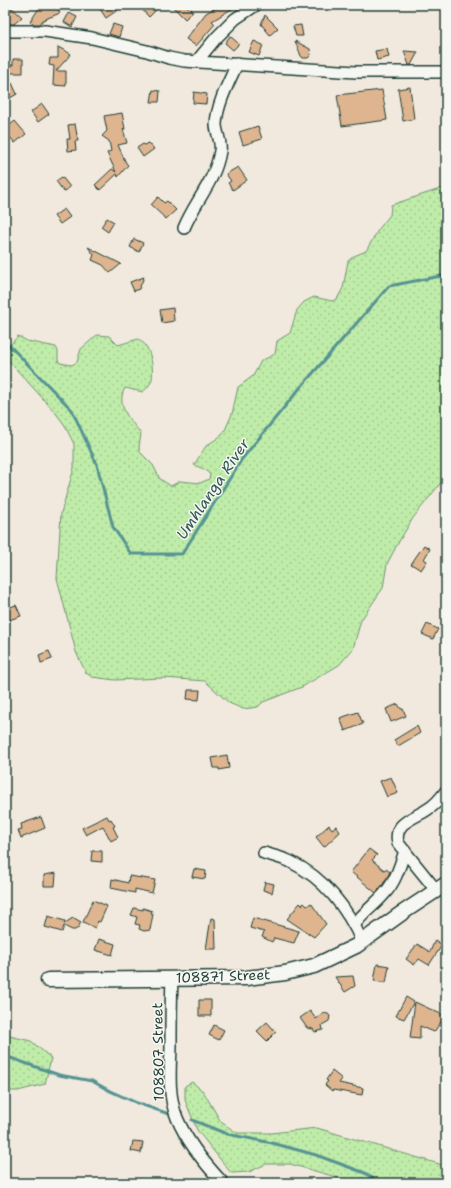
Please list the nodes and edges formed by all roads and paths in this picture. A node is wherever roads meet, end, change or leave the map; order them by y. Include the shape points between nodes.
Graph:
1 (256, 5) edge
2 (5, 31) edge
3 (197, 61) junction
4 (237, 64) junction
5 (446, 72) edge
6 (184, 228) dead end
7 (446, 791) edge
8 (405, 851) junction
9 (264, 853) dead end
10 (441, 887) edge
11 (354, 924) junction
12 (362, 942) junction
13 (172, 978) junction
14 (48, 980) dead end
15 (223, 1183) edge

1 - 3 street via 235,19
2 - 3 street via 45,31 92,38 169,58
3 - 4 street
4 - 5 street via 356,72
4 - 6 street via 224,90 216,119 220,150 214,173
7 - 8 street via 430,808 400,827 397,839
8 - 10 street
8 - 11 street via 395,879 385,893
9 - 11 street via 290,861 305,870 325,886
10 - 12 street, 108871 Street
11 - 12 street
12 - 13 street, 108871 Street via 314,966 285,973 247,978
13 - 14 street, 108871 Street
13 - 15 street, 108807 Street via 170,1074 174,1110 197,1151

